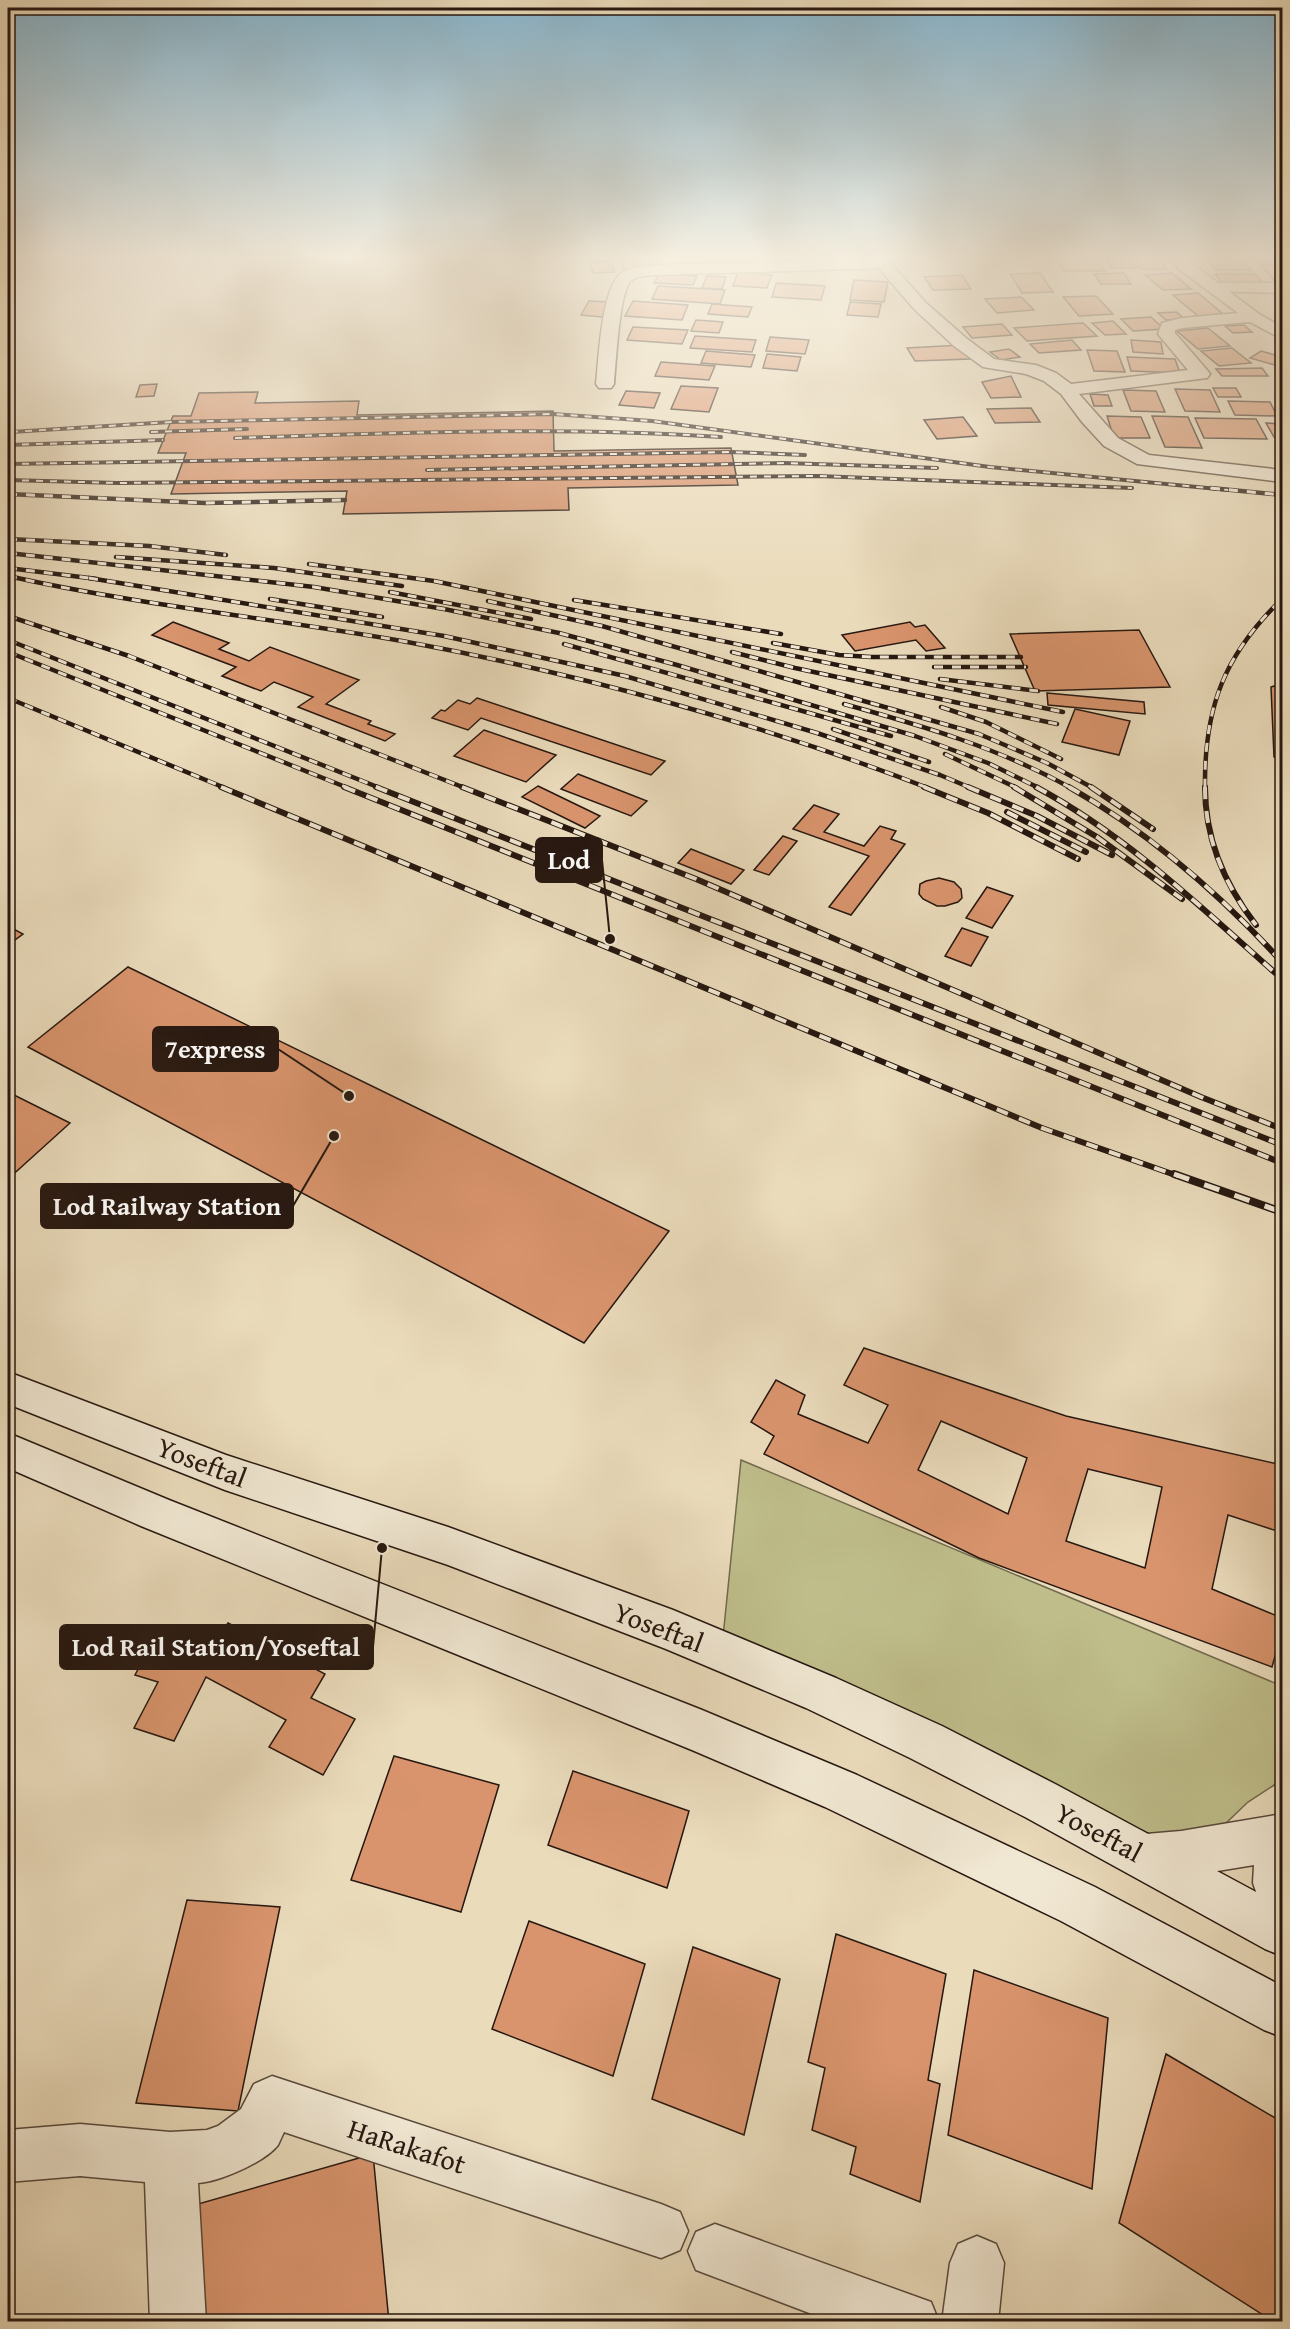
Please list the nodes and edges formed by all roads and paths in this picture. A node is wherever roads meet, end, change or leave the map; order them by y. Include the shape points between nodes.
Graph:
1 (607, 368) edge
2 (1021, 368) edge
3 (1195, 368) edge
4 (605, 384) dead end
5 (1067, 390) junction
6 (1282, 476) edge
7 (8, 1388) edge
8 (8, 1450) edge
9 (1282, 1837) edge
10 (1282, 1855) edge
11 (1146, 1857) junction
12 (1282, 1901) edge
13 (1282, 1932) edge
14 (1282, 2012) edge
15 (8, 2156) edge
16 (170, 2158) junction
17 (661, 2231) dead end
18 (716, 2251) dead end
19 (977, 2263) dead end
20 (178, 2322) edge
21 (911, 2322) edge
22 (970, 2322) edge

1 - 4 street
2 - 5 street via 1050,377
3 - 5 street via 1201,374
5 - 6 street via 1111,442 1144,460
7 - 11 street, Yoseftal via 225,1472 448,1546 673,1631 926,1742
8 - 14 street via 841,1791 1078,1904
9 - 11 street
10 - 12 street via 1276,1863 1276,1881
11 - 13 street, Yoseftal
15 - 16 street, HaRakafot via 80,2150
16 - 17 street, HaRakafot via 207,2156 235,2145 259,2127 272,2102
16 - 20 street
18 - 21 street
19 - 22 street

